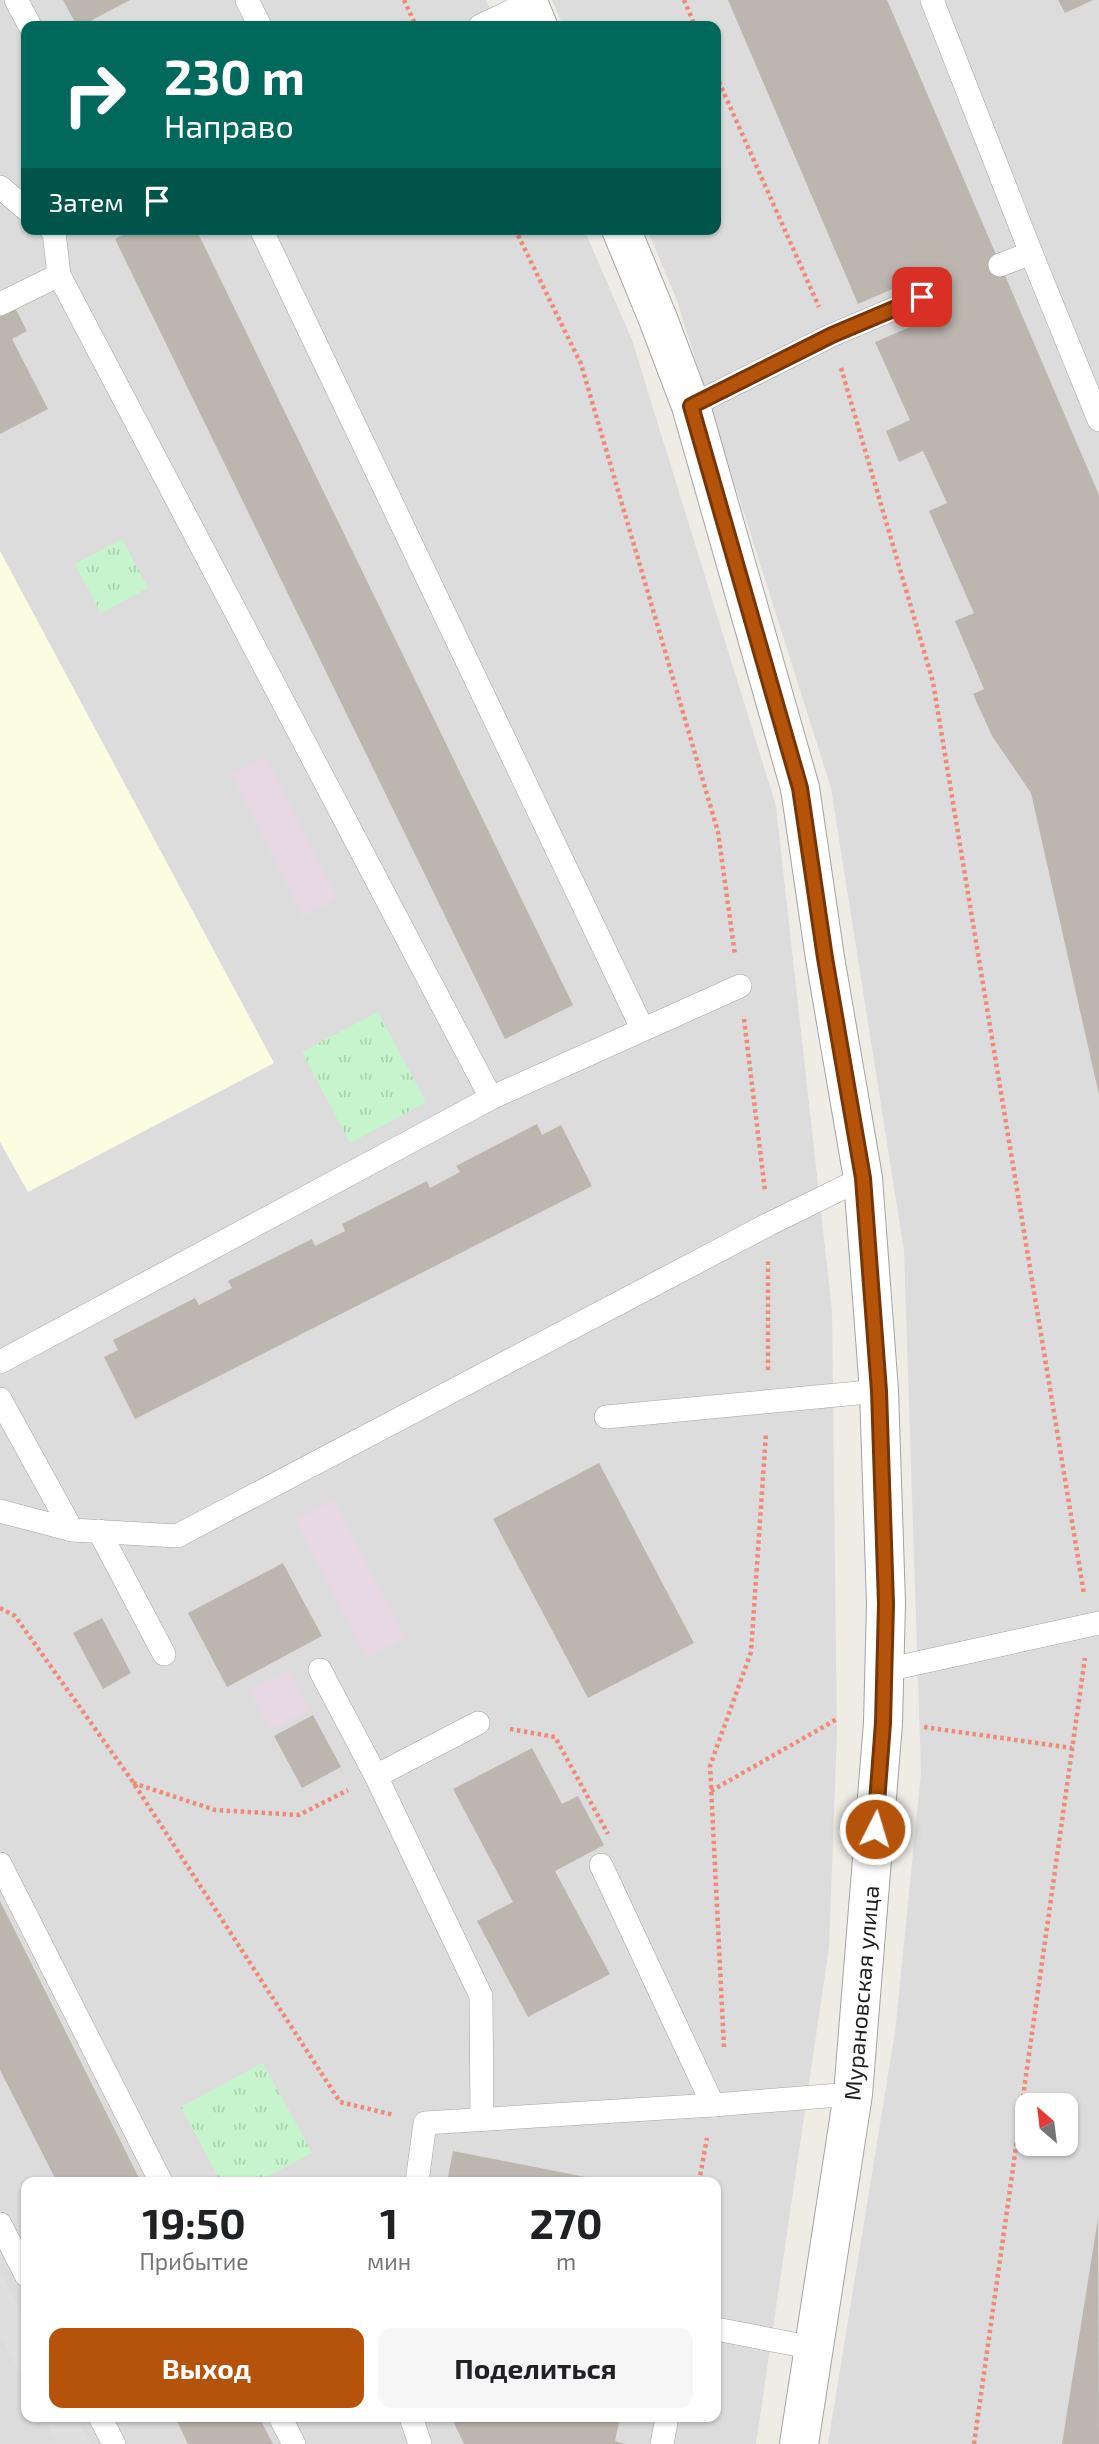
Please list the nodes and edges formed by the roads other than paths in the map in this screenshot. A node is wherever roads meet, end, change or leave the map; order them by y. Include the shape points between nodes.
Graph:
1 (16, 0) edge
2 (247, 0) edge
3 (932, 0) edge
4 (531, 10) edge
5 (27, 21) edge
6 (258, 21) edge
7 (497, 21) edge
8 (0, 187) edge
9 (21, 205) edge
10 (55, 235) edge
11 (264, 235) edge
12 (623, 235) edge
13 (1031, 253) junction
14 (1000, 265) dead end
15 (59, 275) junction
16 (922, 297) dead end
17 (0, 304) edge
18 (691, 406) junction
19 (1099, 420) edge
20 (740, 986) road end
21 (642, 1028) junction
22 (491, 1098) junction
23 (863, 1178) junction
24 (0, 1362) edge
25 (879, 1391) junction
26 (0, 1399) edge
27 (606, 1417) dead end
28 (0, 1511) edge
29 (72, 1530) junction
30 (99, 1531) junction
31 (1094, 1624) edge
32 (163, 1654) dead end
33 (320, 1670) dead end
34 (886, 1670) junction
35 (478, 1723) road end
36 (376, 1776) junction
37 (0, 1864) edge
38 (601, 1865) road end
39 (853, 2094) junction
40 (713, 2105) junction
41 (482, 2119) junction
42 (158, 2177) edge
43 (418, 2177) edge
44 (0, 2224) edge
45 (21, 2265) edge
46 (721, 2330) edge
47 (814, 2348) junction
48 (103, 2422) edge
49 (283, 2422) edge
50 (413, 2422) edge
51 (666, 2422) edge
52 (114, 2444) edge
53 (294, 2444) edge
54 (420, 2444) edge
55 (662, 2444) edge
56 (799, 2444) edge

1 - 5 lane
2 - 6 lane
3 - 13 lane
4 - 7 lane
8 - 9 lane
10 - 15 lane
11 - 21 lane
12 - 18 street, Мурановская улица
13 - 14 lane
13 - 19 lane
15 - 17 lane
15 - 22 lane
16 - 18 lane via 832,335
18 - 23 street, Мурановская улица via 800,788
20 - 21 lane
21 - 22 lane
22 - 24 lane
23 - 25 street, Мурановская улица
23 - 30 lane via 177,1536
25 - 27 lane
25 - 34 street, Мурановская улица
26 - 29 lane
28 - 29 lane
29 - 30 lane
30 - 32 lane
31 - 34 lane
33 - 36 lane
34 - 39 street, Мурановская улица
35 - 36 lane
36 - 41 lane via 481,1996
37 - 42 lane
38 - 40 lane
39 - 40 lane
39 - 47 street, Мурановская улица
40 - 41 lane
41 - 43 lane via 425,2123
44 - 45 lane
46 - 47 lane
47 - 56 street, Мурановская улица
48 - 52 lane
49 - 53 lane
50 - 54 lane
51 - 55 lane

